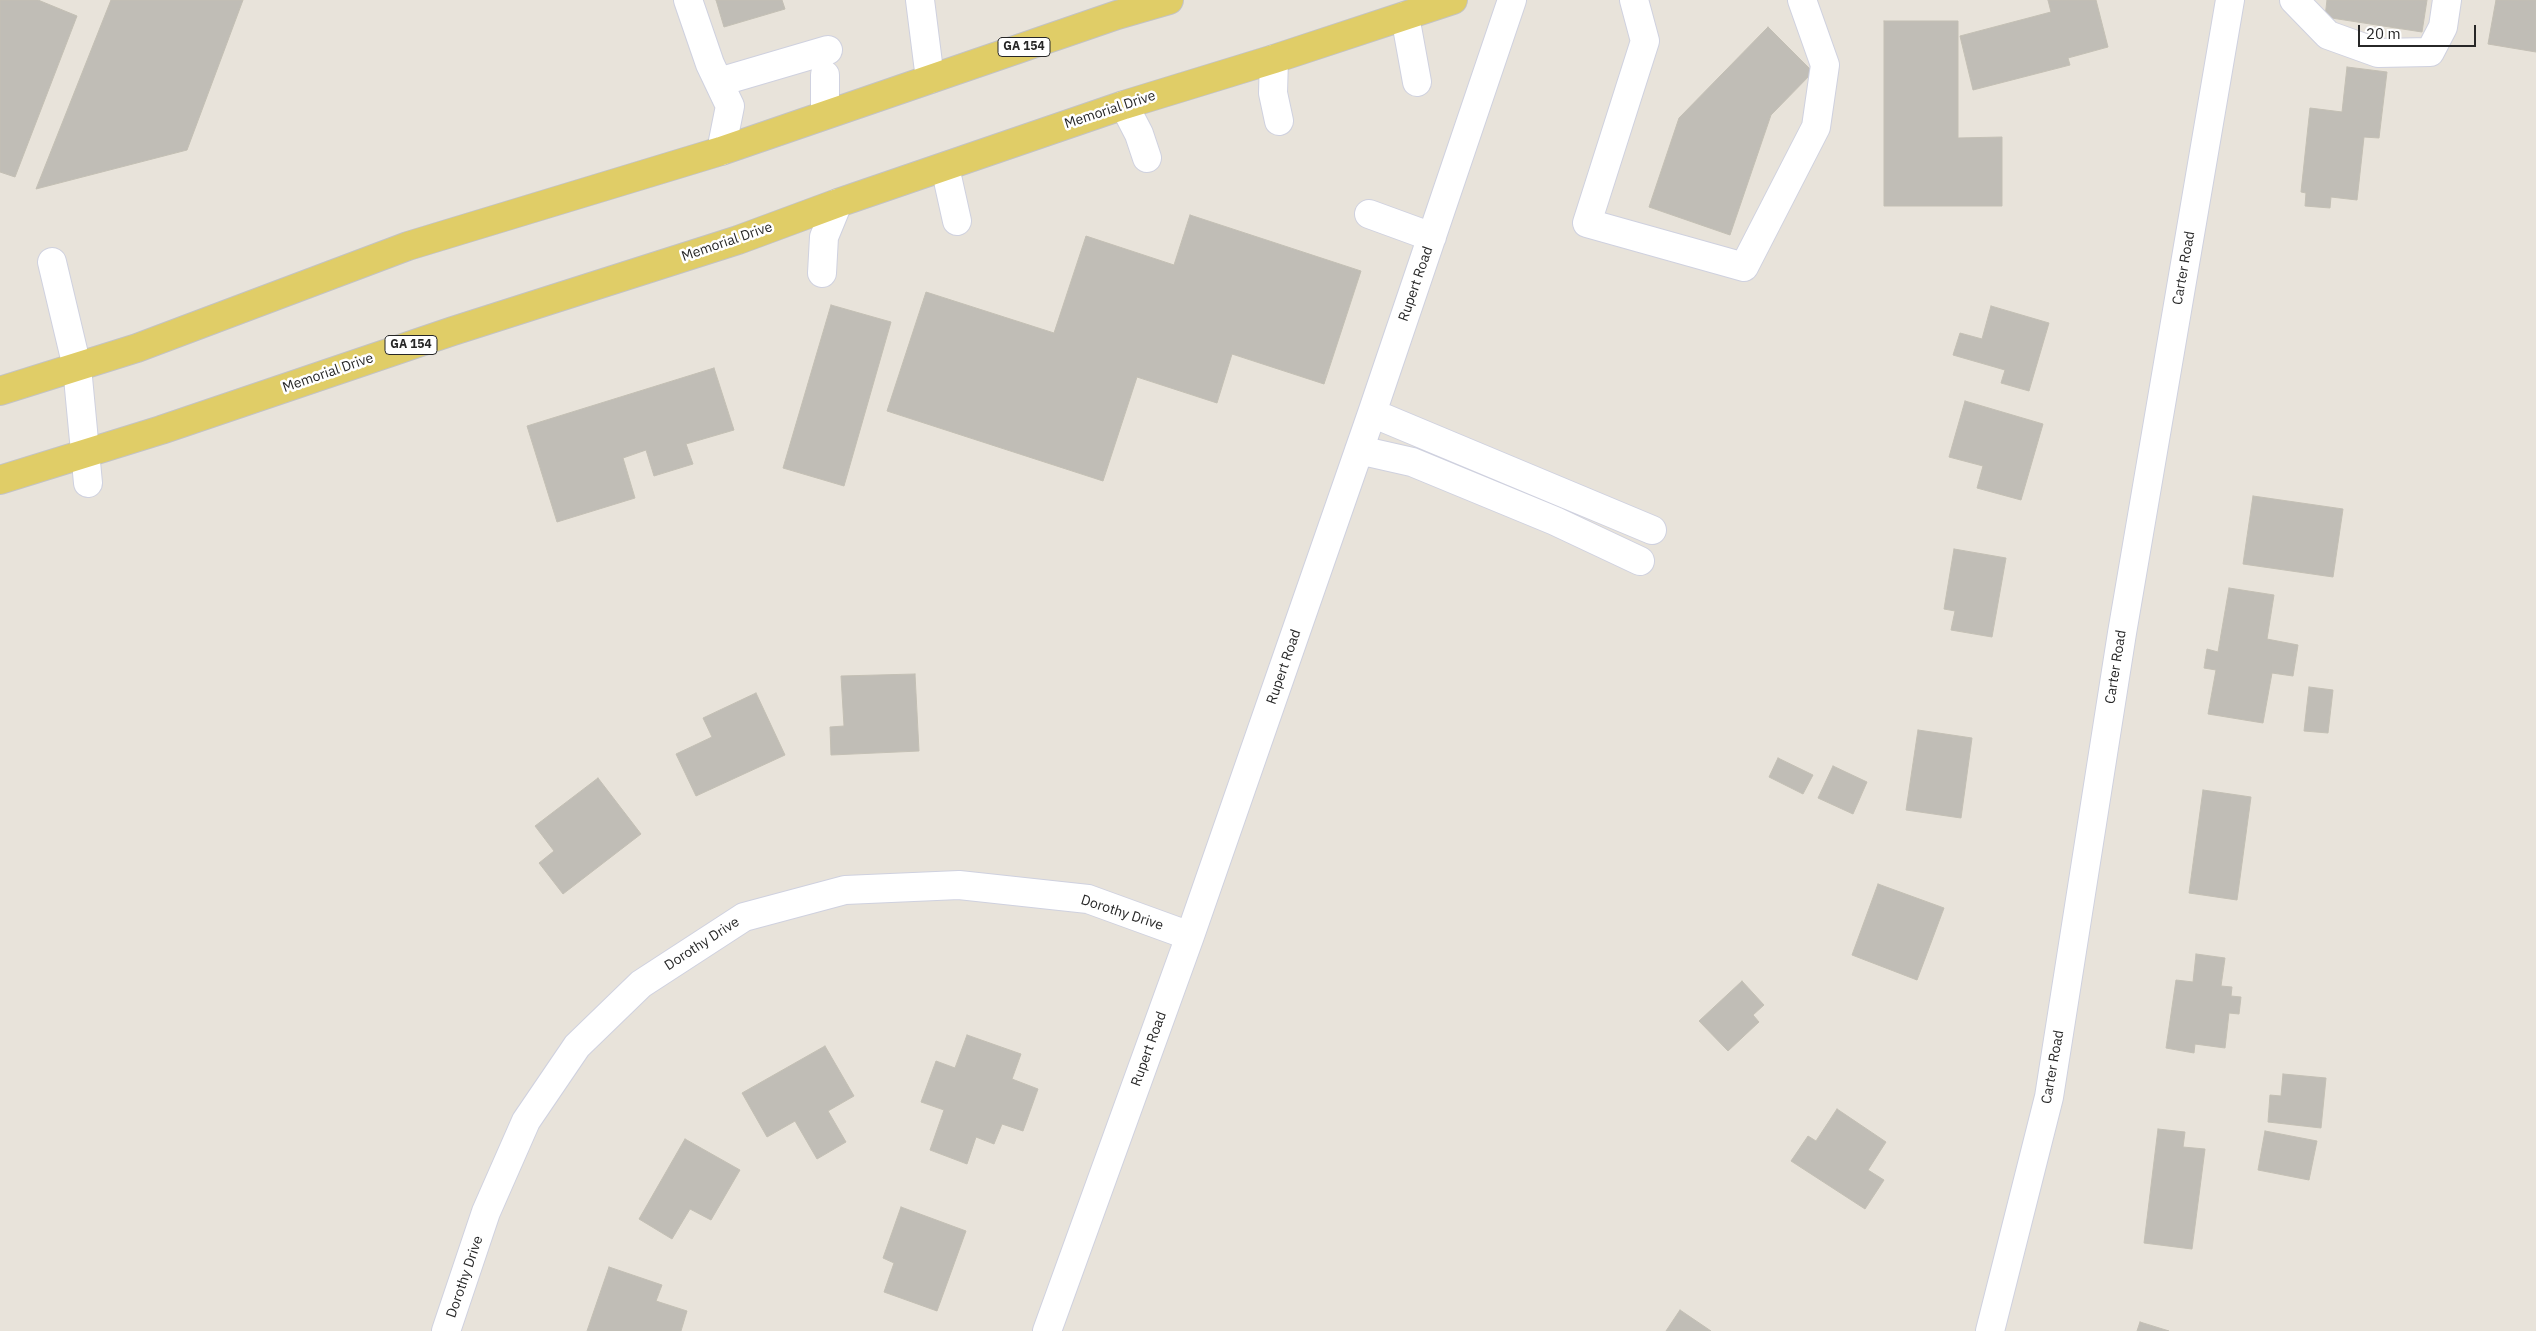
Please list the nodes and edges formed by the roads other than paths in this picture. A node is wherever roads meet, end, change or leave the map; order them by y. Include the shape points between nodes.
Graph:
1 (688, 0) edge
2 (920, 0) edge
3 (1169, 0) edge
4 (1452, 0) edge
5 (1512, 0) edge
6 (1634, 0) edge
7 (1802, 0) edge
8 (2230, 0) edge
9 (2294, 0) edge
10 (2447, 0) edge
11 (1404, 16) junction
12 (1274, 59) junction
13 (930, 79) junction
14 (719, 82) junction
15 (1417, 82) dead end
16 (1124, 105) junction
17 (825, 114) junction
18 (1279, 121) dead end
19 (721, 151) junction
20 (1147, 158) dead end
21 (945, 167) junction
22 (838, 203) junction
23 (1369, 214) dead end
24 (957, 221) dead end
25 (1432, 237) junction
26 (52, 262) dead end
27 (822, 273) dead end
28 (76, 367) junction
29 (0, 391) edge
30 (1372, 413) junction
31 (1359, 450) junction
32 (86, 453) junction
33 (0, 480) edge
34 (88, 483) dead end
35 (1652, 530) dead end
36 (1640, 561) dead end
37 (1190, 936) junction
38 (446, 1331) edge
39 (1047, 1331) edge
40 (1990, 1331) edge

1 - 14 street
2 - 13 street
3 - 13 main road, GA 154 via 1117,14
4 - 11 main road, Memorial Drive / GA 154
5 - 25 street, Rupert Road
6 - 7 street via 1645,42 1587,223 1744,267 1816,127 1825,65
8 - 40 street, Carter Road via 2122,633 2050,1097
9 - 10 street via 2328,35 2378,53 2430,52 2443,27
11 - 12 main road, Memorial Drive / GA 154
11 - 15 street
12 - 16 main road, Memorial Drive / GA 154
12 - 18 street via 1273,93
13 - 17 main road, GA 154
14 - 17 street via 826,62
14 - 19 street via 730,106
16 - 20 street
16 - 21 main road, Memorial Drive / GA 154
17 - 19 main road, GA 154
19 - 28 main road, GA 154 via 408,246 137,348
21 - 22 main road, Memorial Drive / GA 154
21 - 24 street
22 - 27 street via 824,237
22 - 32 main road, Memorial Drive / GA 154 via 738,240
23 - 25 street
25 - 30 street, Rupert Road
26 - 28 street
28 - 29 main road, GA 154
28 - 32 street
30 - 31 street, Rupert Road
30 - 35 street
31 - 36 street via 1412,462 1555,521
31 - 37 street, Rupert Road
32 - 33 main road, Memorial Drive / GA 154
32 - 34 street
37 - 38 street, Dorothy Drive via 1088,899 959,885 846,890 744,917 641,984 577,1046 526,1120 486,1212
37 - 39 street, Rupert Road

